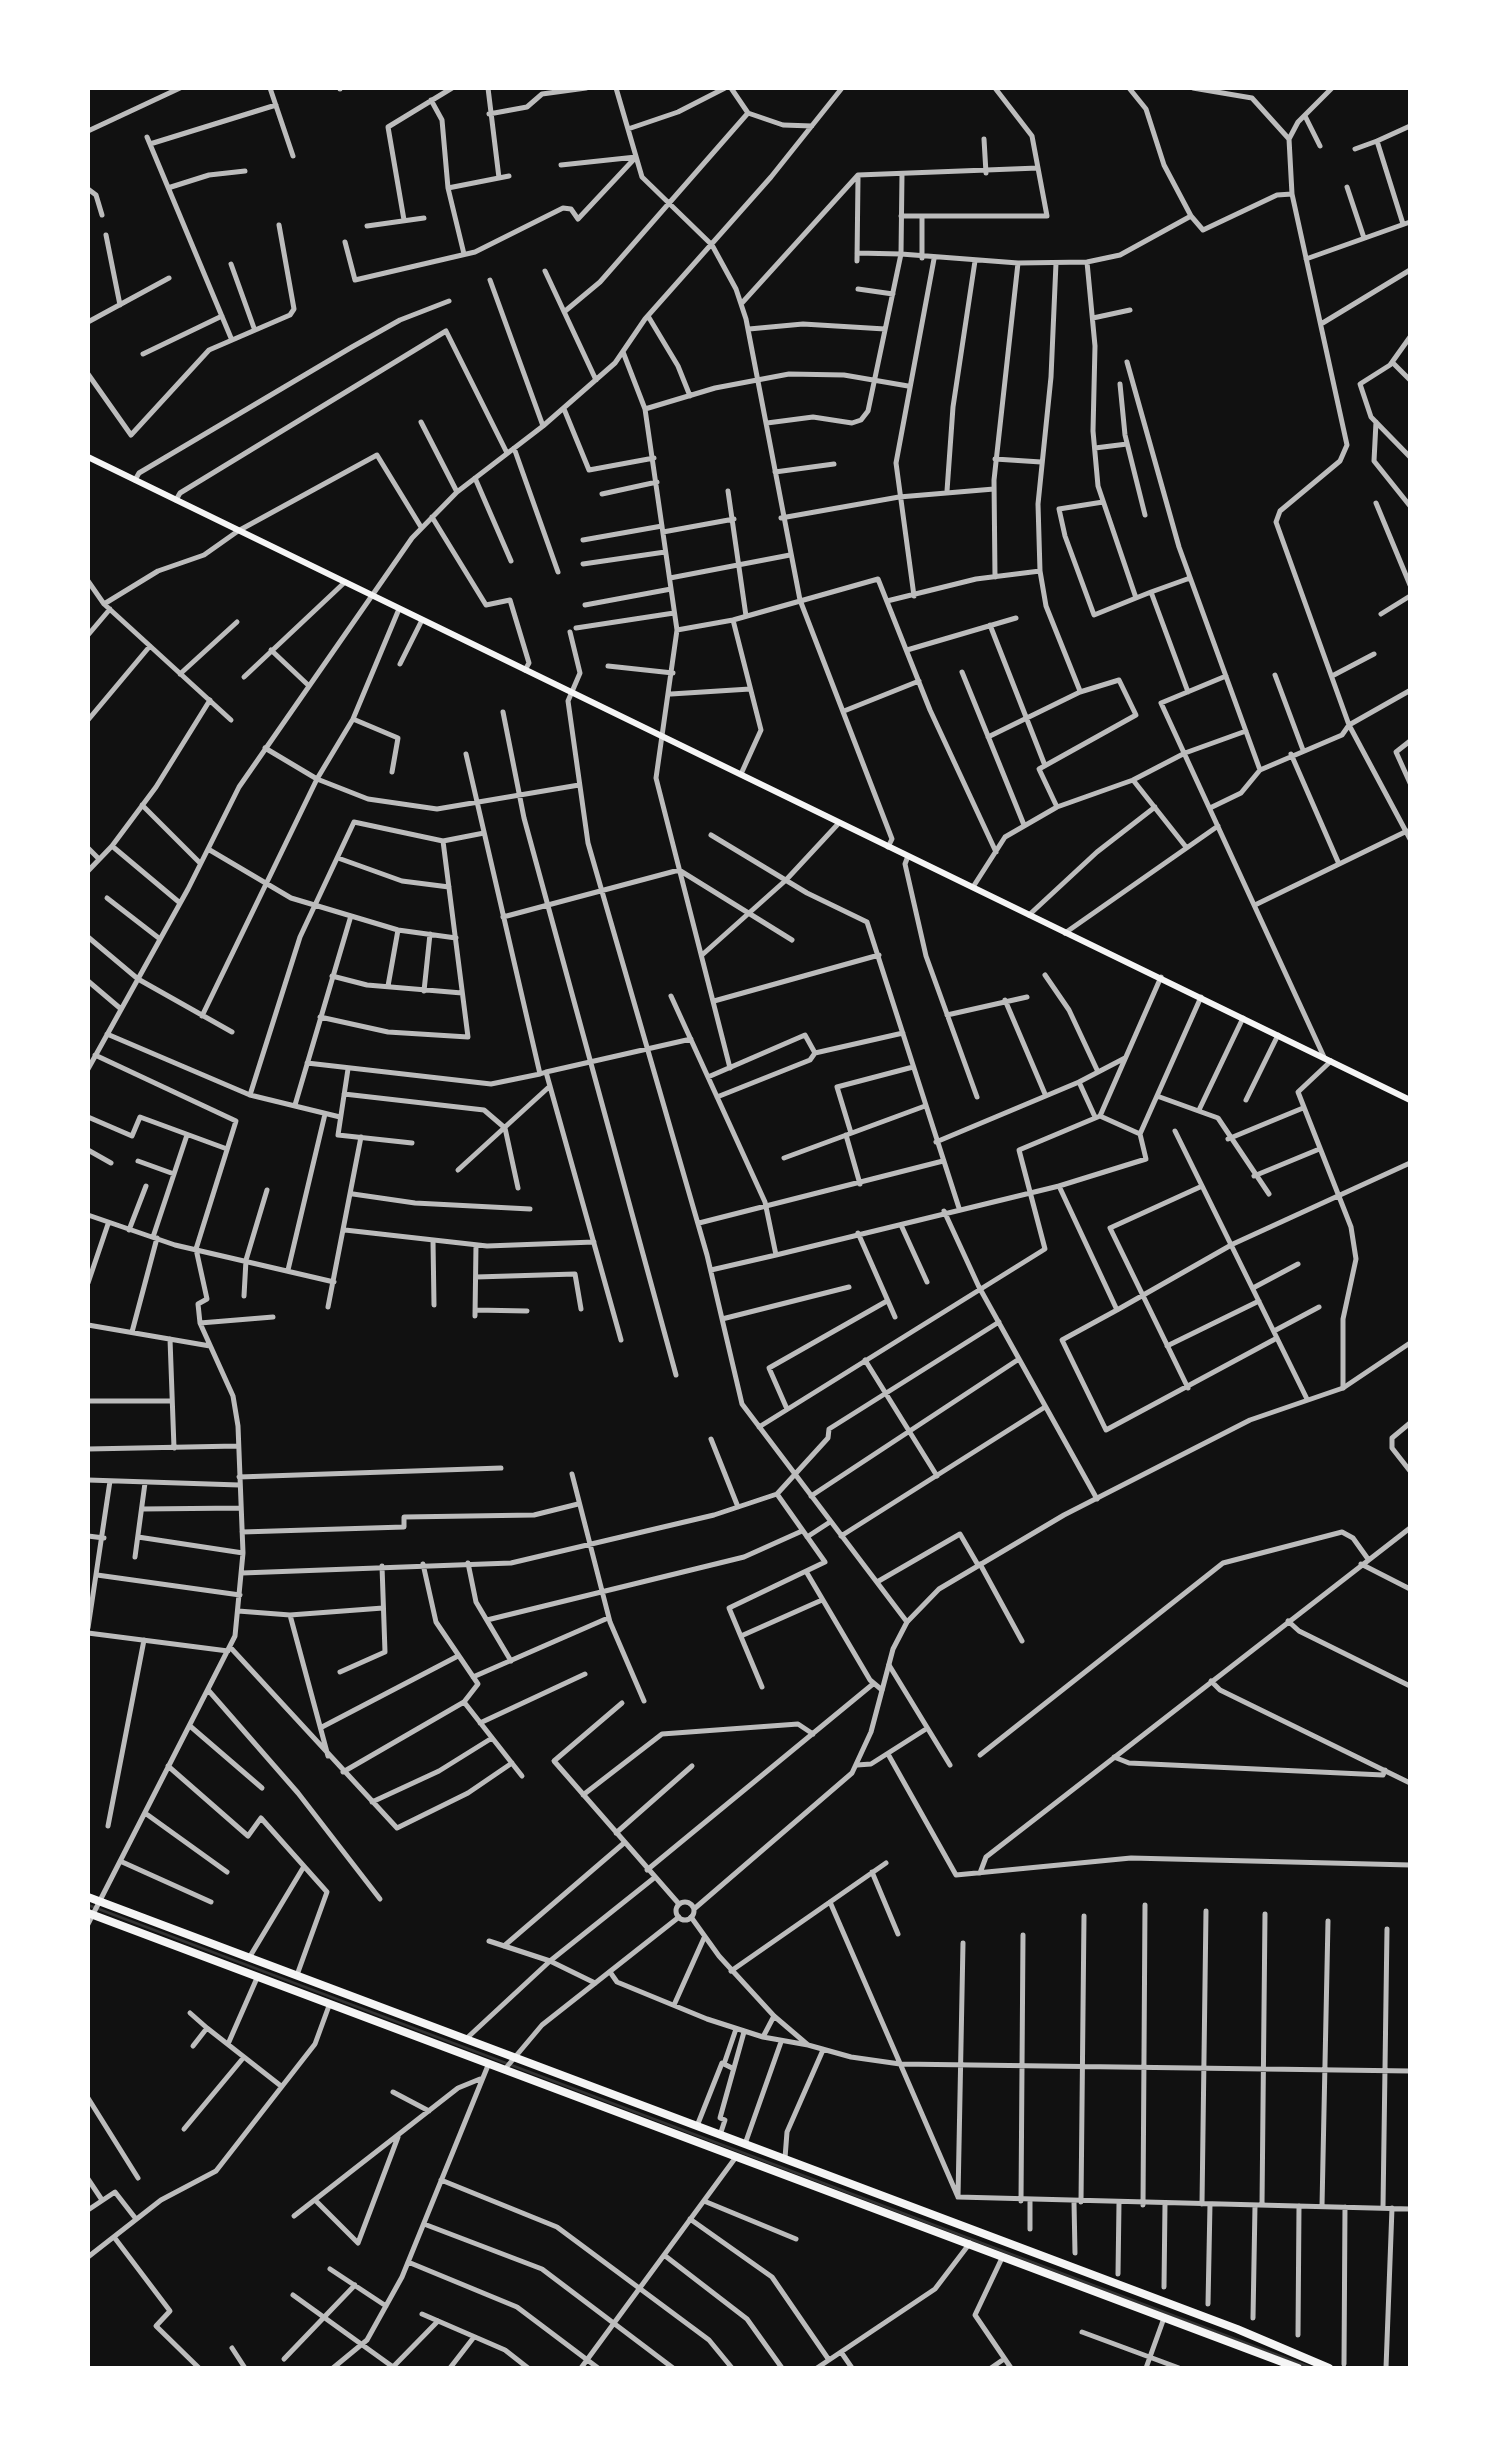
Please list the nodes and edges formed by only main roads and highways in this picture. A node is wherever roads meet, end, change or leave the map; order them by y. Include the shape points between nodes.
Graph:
1 (88, 457) edge
2 (1410, 1100) edge
3 (88, 1897) edge
4 (93, 1912) edge
5 (508, 2063) junction
6 (966, 2236) junction
7 (1023, 2258) junction
8 (1298, 2368) edge
9 (1329, 2368) edge

1 - 2 main road
3 - 4 main road
4 - 5 main road via 488,2062
4 - 5 main road via 249,1958 466,2039
5 - 6 main road
5 - 6 main road via 720,2134
6 - 7 main road
6 - 7 main road via 1002,2258
7 - 8 main road
7 - 9 main road via 1272,2342

